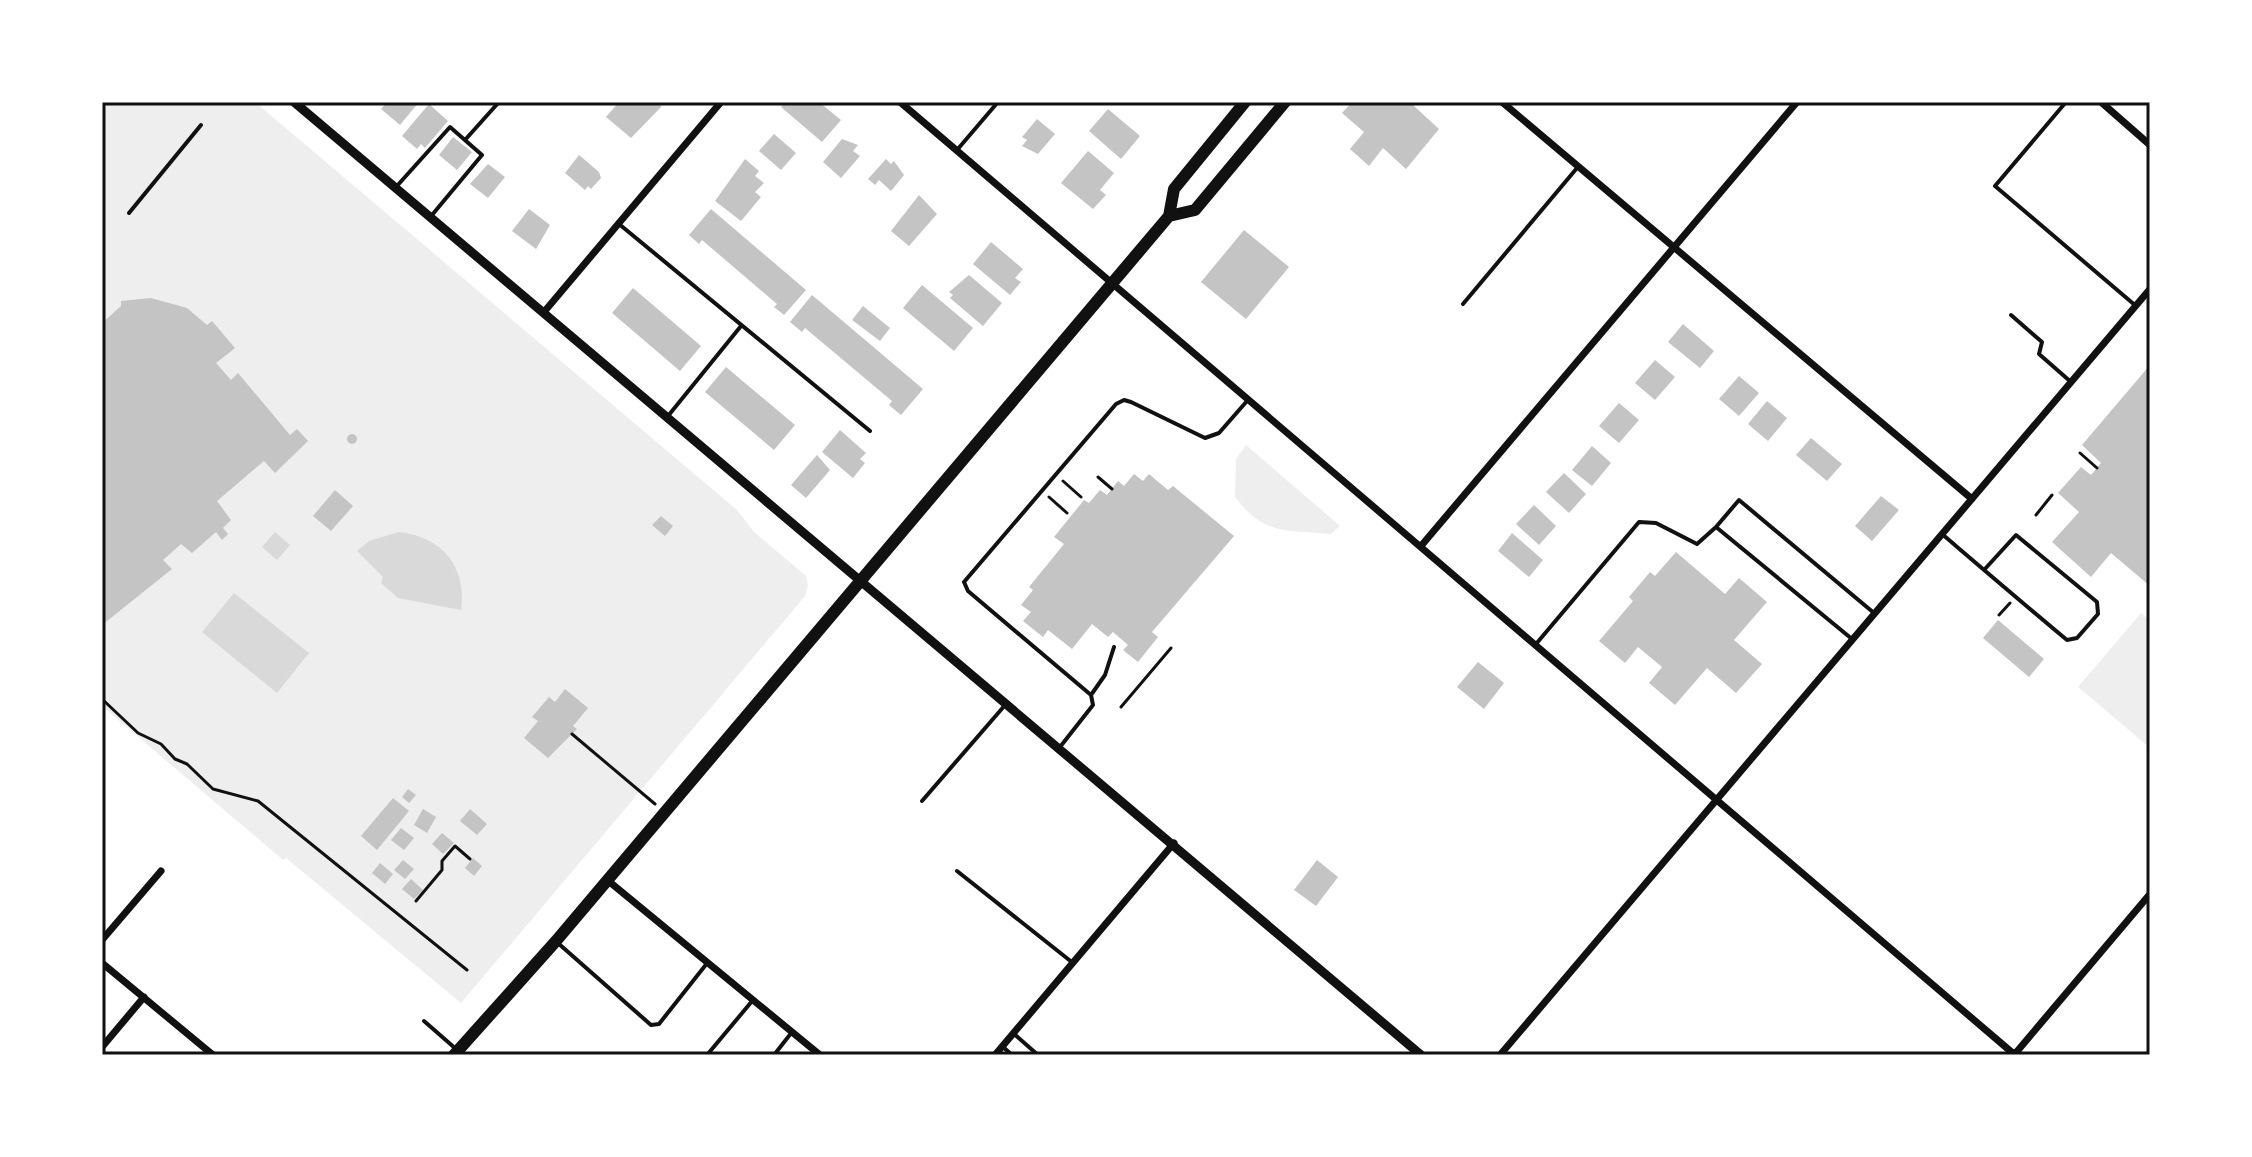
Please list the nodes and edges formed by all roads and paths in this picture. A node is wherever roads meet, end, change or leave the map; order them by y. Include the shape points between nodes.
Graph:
1 (294, 102) edge
2 (499, 102) edge
3 (721, 102) edge
4 (900, 102) edge
5 (998, 102) edge
6 (1245, 102) edge
7 (1285, 102) edge
8 (1502, 102) edge
9 (1797, 102) edge
10 (2066, 102) edge
11 (2101, 102) edge
12 (201, 125) dead end
13 (465, 140) junction
14 (2150, 145) edge
15 (957, 150) junction
16 (1578, 167) junction
17 (396, 187) junction
18 (129, 213) dead end
19 (430, 216) junction
20 (1169, 216) junction
21 (618, 224) junction
22 (1673, 249) junction
23 (1114, 282) junction
24 (2150, 289) edge
25 (1463, 304) dead end
26 (2136, 306) junction
27 (544, 312) junction
28 (2011, 315) dead end
29 (741, 326) junction
30 (2071, 382) junction
31 (1249, 398) junction
32 (668, 416) junction
33 (870, 431) dead end
34 (2080, 453) dead end
35 (2097, 468) dead end
36 (1056, 474) junction
37 (1098, 477) dead end
38 (1112, 489) dead end
39 (1042, 491) junction
40 (2052, 495) dead end
41 (1081, 497) dead end
42 (1972, 499) junction
43 (1067, 513) dead end
44 (2036, 515) dead end
45 (1716, 527) junction
46 (1942, 534) junction
47 (1421, 546) junction
48 (1984, 570) junction
49 (862, 580) junction
50 (1874, 613) junction
51 (1852, 639) junction
52 (1536, 644) junction
53 (1114, 647) dead end
54 (1171, 648) dead end
55 (1091, 695) junction
56 (102, 699) edge
57 (1007, 702) junction
58 (1121, 707) dead end
59 (572, 734) dead end
60 (1060, 747) junction
61 (1717, 798) junction
62 (922, 801) dead end
63 (665, 812) junction
64 (1174, 843) junction
65 (470, 859) dead end
66 (161, 871) dead end
67 (957, 871) dead end
68 (606, 879) junction
69 (2150, 894) edge
70 (416, 901) dead end
71 (102, 940) edge
72 (556, 941) junction
73 (708, 962) junction
74 (102, 963) edge
75 (1073, 963) junction
76 (467, 970) dead end
77 (144, 997) junction
78 (753, 1000) junction
79 (424, 1021) dead end
80 (792, 1032) junction
81 (1013, 1033) junction
82 (1002, 1046) junction
83 (102, 1047) edge
84 (456, 1053) edge
85 (213, 1055) edge
86 (707, 1055) edge
87 (774, 1055) edge
88 (820, 1055) edge
89 (995, 1055) edge
90 (1012, 1055) edge
91 (1038, 1055) edge
92 (1421, 1055) edge
93 (1500, 1055) edge
94 (2015, 1055) edge

1 - 17 street
2 - 13 lane
3 - 21 street
4 - 15 street
5 - 15 lane
6 - 20 main road via 1174,189
7 - 20 main road via 1195,210
8 - 16 street
9 - 22 street
10 - 26 lane via 1995,186
11 - 14 street
12 - 18 lane
13 - 17 lane via 450,127
13 - 19 lane via 482,155
15 - 23 street
16 - 22 street
16 - 25 lane
17 - 19 street
19 - 27 street
20 - 23 main road
21 - 27 street
21 - 29 lane
22 - 42 street
22 - 47 street
23 - 31 street
23 - 49 main road
24 - 26 street
26 - 30 street
27 - 32 street
28 - 30 lane via 2042,342 2039,354
29 - 32 lane
29 - 33 lane
30 - 42 street
31 - 36 lane via 1219,433 1205,438 1124,400
31 - 47 street
32 - 49 street
34 - 35 path
36 - 39 lane
36 - 41 path
37 - 38 path
39 - 43 path
39 - 55 lane via 964,582
40 - 44 path
42 - 46 street
45 - 50 lane via 1739,500
45 - 51 lane
45 - 52 lane via 1697,544 1656,523 1639,522
46 - 48 lane
46 - 50 street
47 - 52 street
48 - 48 lane via 2067,640 2077,638 2098,614 2097,602 2016,535
49 - 57 street
49 - 63 main road
50 - 51 street
51 - 61 street
52 - 61 street
53 - 55 lane
54 - 58 path
55 - 60 lane via 1093,705
56 - 76 path via 213,789 258,801
57 - 60 street
57 - 62 lane
59 - 63 path
60 - 64 street
61 - 93 street
61 - 94 street
63 - 68 main road
64 - 75 street
64 - 92 street
65 - 70 path via 455,846
66 - 71 street
67 - 75 lane
68 - 72 main road
68 - 73 street
69 - 94 street
72 - 73 lane via 651,1025 659,1024
72 - 84 main road
73 - 78 street
74 - 77 street
75 - 81 street
77 - 83 street
77 - 85 street
78 - 80 street
78 - 86 lane
79 - 84 lane
80 - 87 lane
80 - 88 street
81 - 82 street
81 - 91 lane
82 - 89 street
82 - 90 lane

